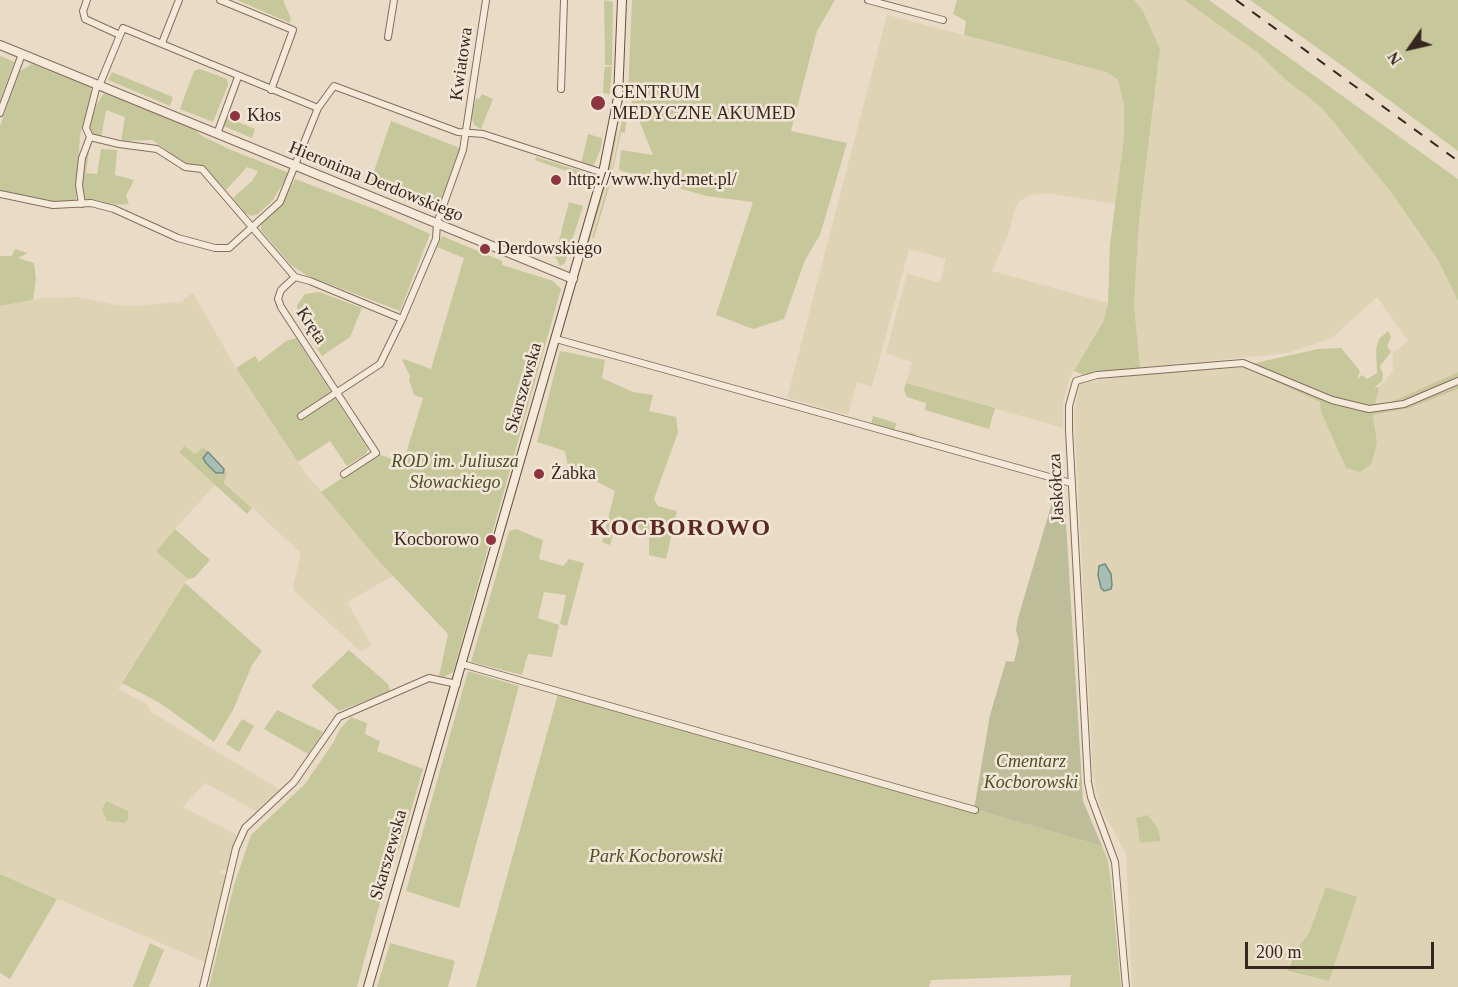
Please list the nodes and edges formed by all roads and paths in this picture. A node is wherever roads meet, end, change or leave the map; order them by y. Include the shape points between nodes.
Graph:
1 (87, 0) edge
2 (179, 0) edge
3 (220, 0) edge
4 (394, 0) edge
5 (486, 0) edge
6 (564, 0) edge
7 (622, 0) edge
8 (868, 0) edge
9 (943, 20) dead end
10 (120, 35) junction
11 (388, 37) dead end
12 (162, 43) junction
13 (0, 45) edge
14 (22, 54) junction
15 (238, 77) junction
16 (98, 85) junction
17 (561, 89) dead end
18 (271, 90) junction
19 (318, 108) junction
20 (0, 113) edge
21 (466, 133) junction
22 (217, 134) junction
23 (90, 137) junction
24 (296, 166) junction
25 (603, 173) junction
26 (0, 194) edge
27 (82, 204) junction
28 (436, 223) junction
29 (252, 227) junction
30 (295, 277) junction
31 (573, 279) junction
32 (402, 319) junction
33 (556, 339) junction
34 (1458, 381) edge
35 (338, 393) junction
36 (301, 416) dead end
37 (344, 474) dead end
38 (1071, 483) junction
39 (462, 664) junction
40 (457, 684) junction
41 (975, 810) dead end
42 (203, 987) edge
43 (368, 987) edge
44 (1126, 987) edge

1 - 10 street via 85,19
2 - 12 street
3 - 18 street via 293,30
4 - 11 street
5 - 21 street, Kwiatowa
6 - 17 street
7 - 25 main road, Skarszewska via 618,97
8 - 9 street
10 - 12 street via 123,28
10 - 16 street
12 - 15 street
13 - 14 street, Hieronima Derdowskiego
14 - 16 street, Hieronima Derdowskiego
14 - 20 street
15 - 18 street
15 - 22 street
16 - 22 street, Hieronima Derdowskiego
16 - 23 street via 86,128
18 - 19 street
19 - 21 street via 333,86
19 - 24 street
21 - 25 street via 483,134
21 - 28 street, Kwiatowa
22 - 24 street, Hieronima Derdowskiego
23 - 27 street via 82,158
23 - 29 street via 157,149 179,164 202,169
24 - 28 street, Hieronima Derdowskiego
24 - 29 street via 280,202
25 - 31 main road, Skarszewska
26 - 27 street via 53,205
27 - 29 street via 114,209 178,238 224,249
28 - 31 street, Hieronima Derdowskiego
28 - 32 street via 436,239
29 - 30 street
30 - 32 street, Kręta via 344,293
30 - 35 street, Kręta via 281,290 281,307
31 - 33 main road, Skarszewska
32 - 35 street via 380,364
33 - 38 street
33 - 39 main road, Skarszewska
34 - 38 street, Jaskółcza via 1404,404 1369,409 1332,400 1243,363 1079,379 1073,386 1069,406
35 - 36 street
35 - 37 street, Kręta via 376,453
38 - 44 street, Jaskółcza via 1088,782 1115,862
39 - 40 main road, Skarszewska
39 - 41 street
40 - 42 street via 429,678 345,714 294,782 245,828 236,848
40 - 43 main road, Skarszewska

